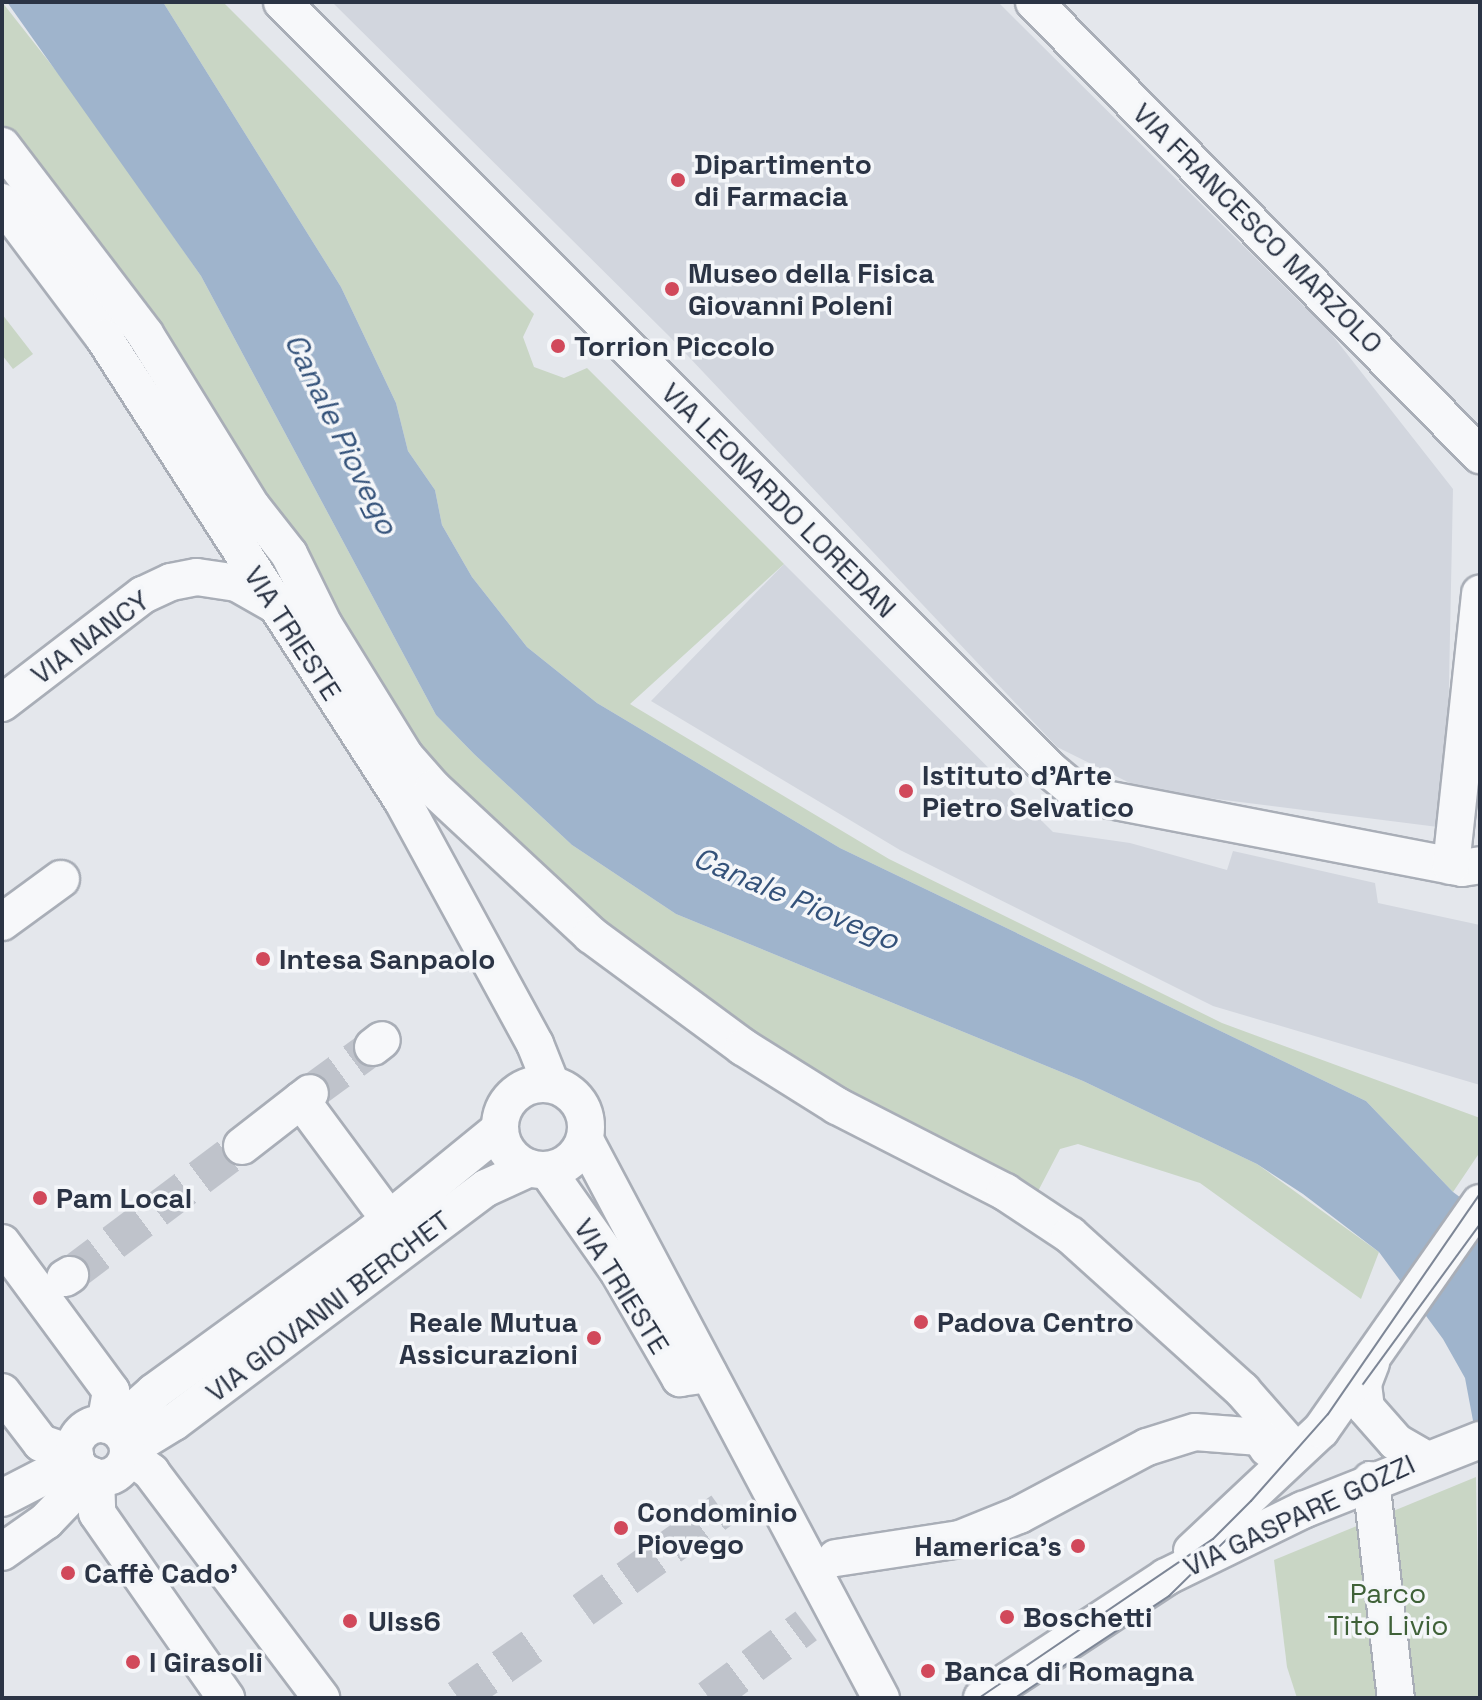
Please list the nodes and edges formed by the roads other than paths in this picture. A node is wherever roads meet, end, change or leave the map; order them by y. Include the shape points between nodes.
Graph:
1 (282, 2) edge
2 (1034, 2) edge
3 (2, 146) edge
4 (2, 202) edge
5 (1480, 455) edge
6 (1480, 594) edge
7 (273, 604) junction
8 (2, 703) edge
9 (433, 788) junction
10 (434, 860) junction
11 (1468, 870) edge
12 (61, 879) dead end
13 (2, 922) edge
14 (551, 1084) junction
15 (500, 1129) junction
16 (585, 1140) junction
17 (245, 1144) tunnel mouth
18 (539, 1169) junction
19 (1480, 1203) edge
20 (378, 1204) dead end
21 (2, 1243) edge
22 (1377, 1352) junction
23 (709, 1374) junction
24 (2, 1392) edge
25 (119, 1439) junction
26 (1480, 1440) edge
27 (1428, 1456) junction
28 (84, 1467) junction
29 (1371, 1480) junction
30 (2, 1498) edge
31 (2, 1552) edge
32 (836, 1558) dead end
33 (1166, 1577) junction
34 (226, 1698) edge
35 (321, 1698) edge
36 (881, 1698) edge
37 (982, 1698) edge
38 (1396, 1698) edge

1 - 11 street, VIA LEONARDO LOREDAN via 1079,794
2 - 5 street, VIA FRANCESCO MARZOLO
3 - 9 street via 145,334 252,507 289,554 324,625 405,756
4 - 7 street, VIA TRIESTE via 104,338
6 - 11 street
7 - 8 street, VIA NANCY via 237,583 197,577 171,582 143,595
7 - 10 street, VIA TRIESTE via 402,800
9 - 10 street via 462,844
9 - 32 street via 591,935 743,1047 837,1106 1005,1192 1070,1235 1242,1390 1276,1443 1195,1432 1147,1447 1019,1515 960,1539
10 - 14 street, VIA TRIESTE via 535,1044
12 - 13 street
14 - 15 street via 529,1086 511,1098
14 - 16 street, VIA TRIESTE via 581,1105
15 - 18 street, VIA TRIESTE via 509,1153
15 - 25 street, VIA GIOVANNI BERCHET via 370,1235 154,1392
16 - 18 street via 566,1164
16 - 23 street, VIA TRIESTE
17 - 20 street via 305,1096
18 - 23 street, VIA TRIESTE via 618,1271 680,1378
18 - 25 street, VIA GIOVANNI BERCHET via 486,1188 174,1422
19 - 22 street, VIA GASPARE GOZZI
21 - 25 street via 111,1391
22 - 27 street via 1363,1384 1366,1408 1396,1442
22 - 33 street, VIA GASPARE GOZZI via 1300,1454
23 - 36 street, VIA TRIESTE
24 - 28 street via 41,1443
25 - 28 street via 113,1475
25 - 28 street via 79,1435
25 - 35 street via 151,1472
26 - 27 street, VIA GASPARE GOZZI
27 - 29 street, VIA GASPARE GOZZI
28 - 30 street
28 - 31 street via 46,1521
28 - 34 street via 97,1513
29 - 33 street, VIA GASPARE GOZZI
29 - 38 street
33 - 37 street, VIA GASPARE GOZZI

